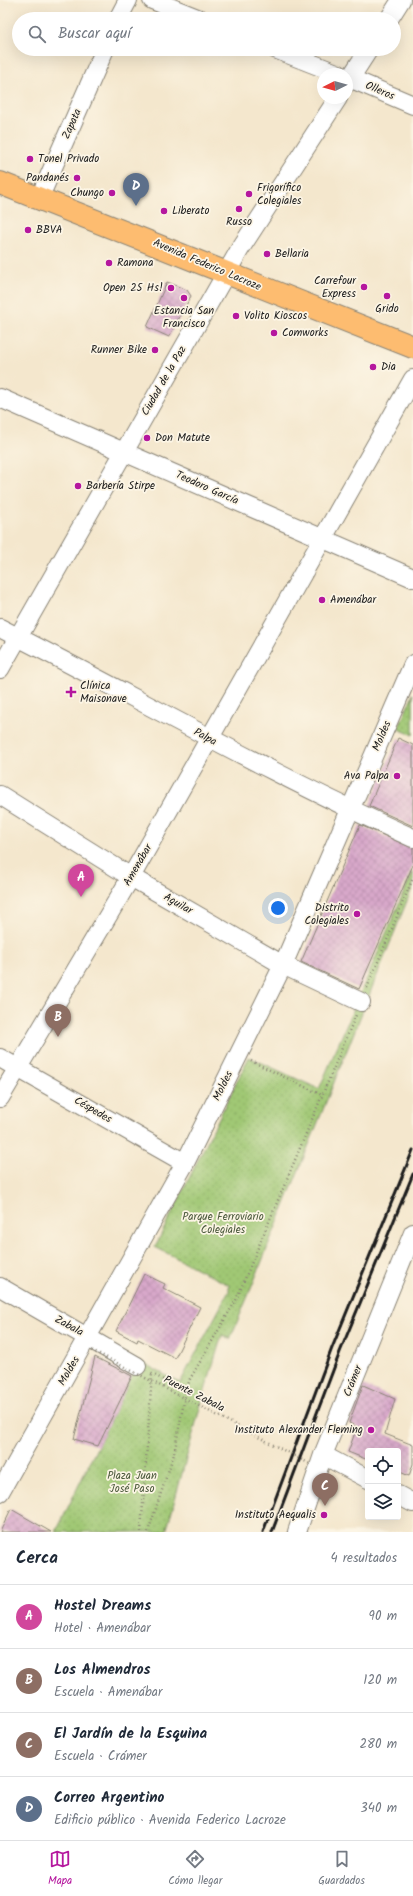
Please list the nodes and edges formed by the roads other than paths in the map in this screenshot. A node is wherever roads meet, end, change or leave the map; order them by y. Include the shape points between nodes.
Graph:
1 (128, 0) edge
2 (152, 0) edge
3 (401, 0) edge
4 (122, 12) edge
5 (182, 12) edge
6 (393, 12) edge
7 (102, 56) edge
8 (293, 56) edge
9 (363, 56) edge
10 (322, 68) edge
11 (353, 69) edge
12 (353, 81) edge
13 (334, 104) edge
14 (413, 105) edge
15 (0, 183) edge
16 (39, 199) junction
17 (225, 274) junction
18 (413, 347) edge
19 (413, 378) edge
20 (0, 398) edge
21 (124, 451) junction
22 (323, 538) junction
23 (413, 578) edge
24 (0, 628) edge
25 (18, 637) junction
26 (413, 664) edge
27 (0, 669) edge
28 (210, 739) junction
29 (0, 795) edge
30 (350, 811) junction
31 (413, 838) edge
32 (132, 877) junction
33 (282, 965) junction
34 (361, 1002) road end
35 (0, 1058) edge
36 (18, 1068) junction
37 (0, 1098) edge
38 (185, 1163) junction
39 (413, 1232) edge
40 (0, 1287) edge
41 (90, 1344) junction
42 (144, 1370) road end
43 (317, 1459) junction
44 (365, 1478) edge
45 (0, 1492) edge
46 (401, 1497) edge
47 (413, 1503) edge
48 (297, 1532) edge

1 - 4 street
2 - 5 street
3 - 6 street
7 - 16 street, Zapata
8 - 10 street, Olleros
9 - 11 street
12 - 14 street, Olleros
13 - 17 street, Ciudad de la Paz
15 - 16 main road, Avenida Federico Lacroze
16 - 17 main road, Avenida Federico Lacroze via 150,241
17 - 18 main road, Avenida Federico Lacroze
17 - 21 street, Ciudad de la Paz
19 - 22 street, Amenábar
20 - 21 street, Teodoro García
21 - 22 street, Teodoro García
21 - 25 street, Ciudad de la Paz
22 - 23 street, Teodoro García
22 - 28 street, Amenábar
24 - 25 street, Palpa
25 - 27 street, Ciudad de la Paz
25 - 28 street, Palpa
26 - 30 street, Moldes
28 - 30 street, Palpa
28 - 32 street, Amenábar
29 - 32 street, Aguilar
30 - 31 street, Palpa
30 - 33 street, Moldes
32 - 33 street, Aguilar
32 - 36 street, Amenábar
33 - 34 street, Aguilar
33 - 38 street, Moldes
35 - 36 street, Céspedes
36 - 37 street, Amenábar
36 - 38 street, Céspedes
38 - 41 street, Moldes
39 - 43 street, Crámer
40 - 41 street, Zabala
41 - 42 street, Zabala
41 - 45 street, Moldes
43 - 44 street
43 - 48 street, Crámer
46 - 47 street

